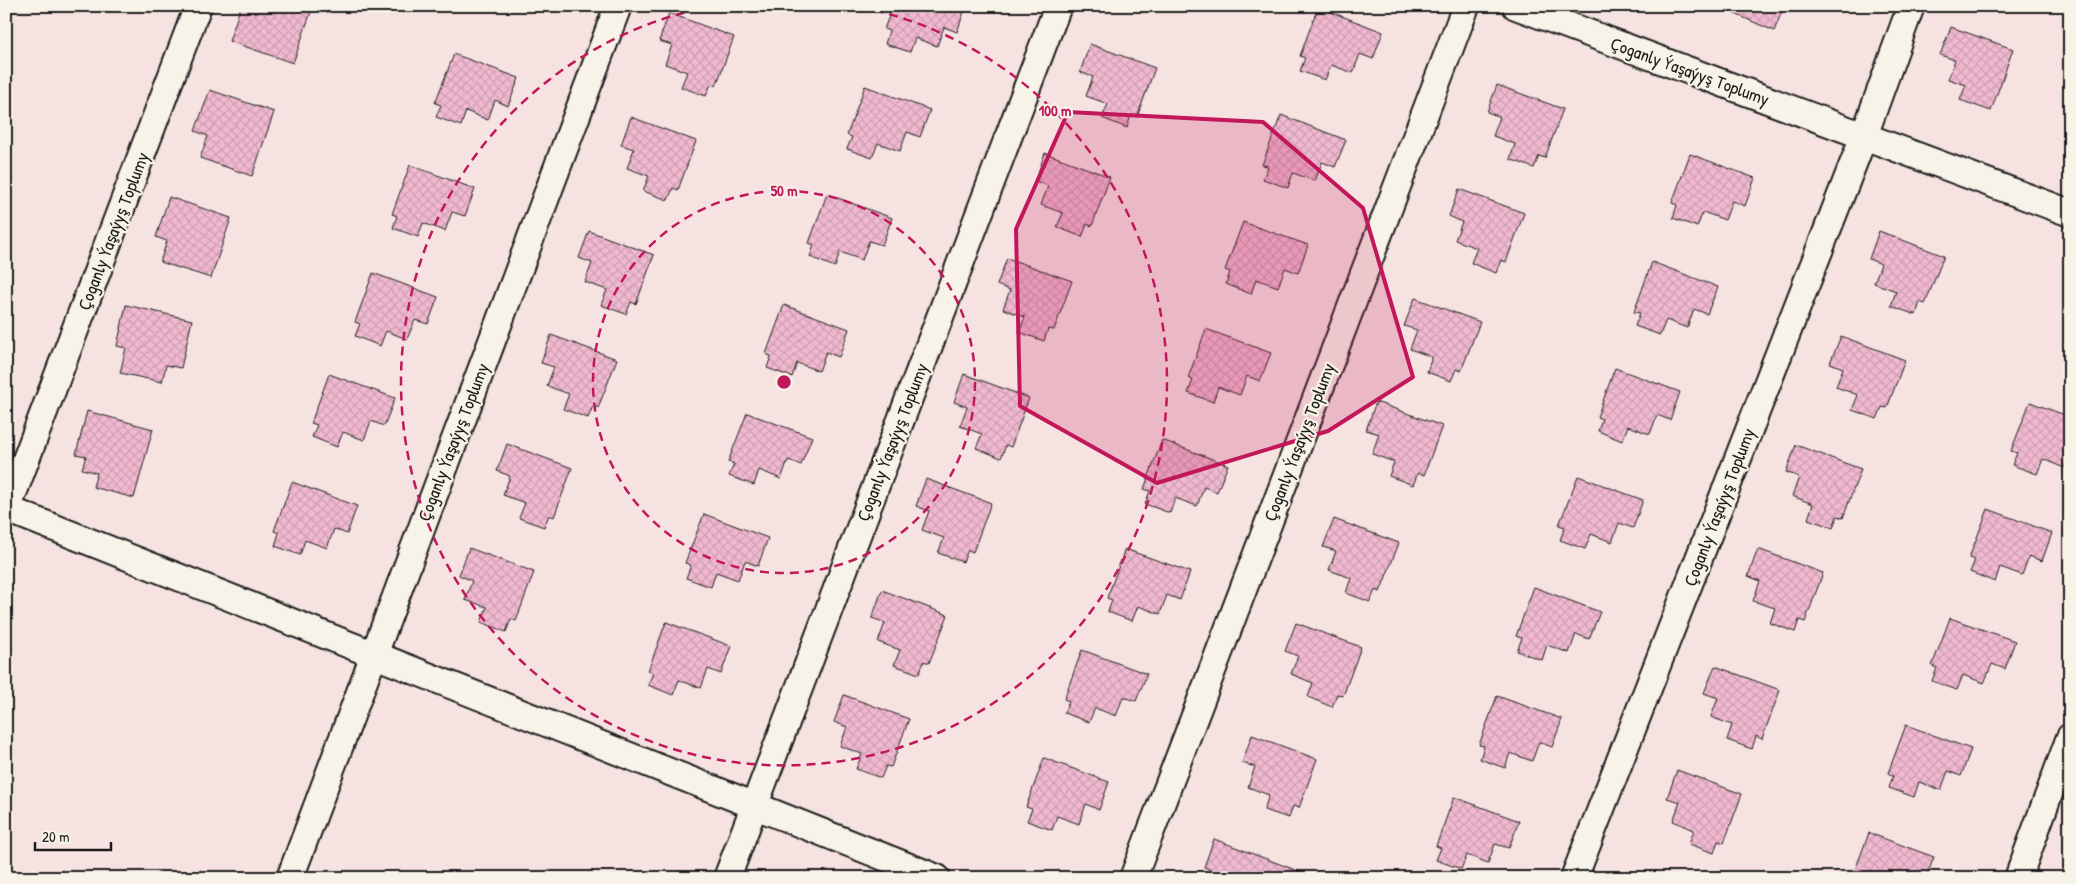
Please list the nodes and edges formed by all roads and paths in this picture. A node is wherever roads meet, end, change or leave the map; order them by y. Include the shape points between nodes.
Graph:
1 (198, 6) edge
2 (618, 6) edge
3 (1058, 6) edge
4 (1466, 6) edge
5 (1516, 6) edge
6 (1911, 6) edge
7 (1864, 136) junction
8 (2070, 213) edge
9 (7, 510) edge
10 (373, 654) junction
11 (2070, 737) edge
12 (754, 805) junction
13 (290, 878) edge
14 (726, 878) edge
15 (937, 878) edge
16 (1133, 878) edge
17 (1574, 878) edge
18 (2018, 878) edge

1 - 9 street, Çoganly Ýaşaýyş Toplumy
2 - 10 street, Çoganly Ýaşaýyş Toplumy
3 - 12 street, Çoganly Ýaşaýyş Toplumy
4 - 16 street, Çoganly Ýaşaýyş Toplumy
5 - 7 street, Çoganly Ýaşaýyş Toplumy
6 - 7 street, Çoganly Ýaşaýyş Toplumy
7 - 8 street, Çoganly Ýaşaýyş Toplumy
7 - 17 street, Çoganly Ýaşaýyş Toplumy
9 - 10 street
10 - 12 street
10 - 13 street, Çoganly Ýaşaýyş Toplumy
11 - 18 street
12 - 14 street, Çoganly Ýaşaýyş Toplumy
12 - 15 street

